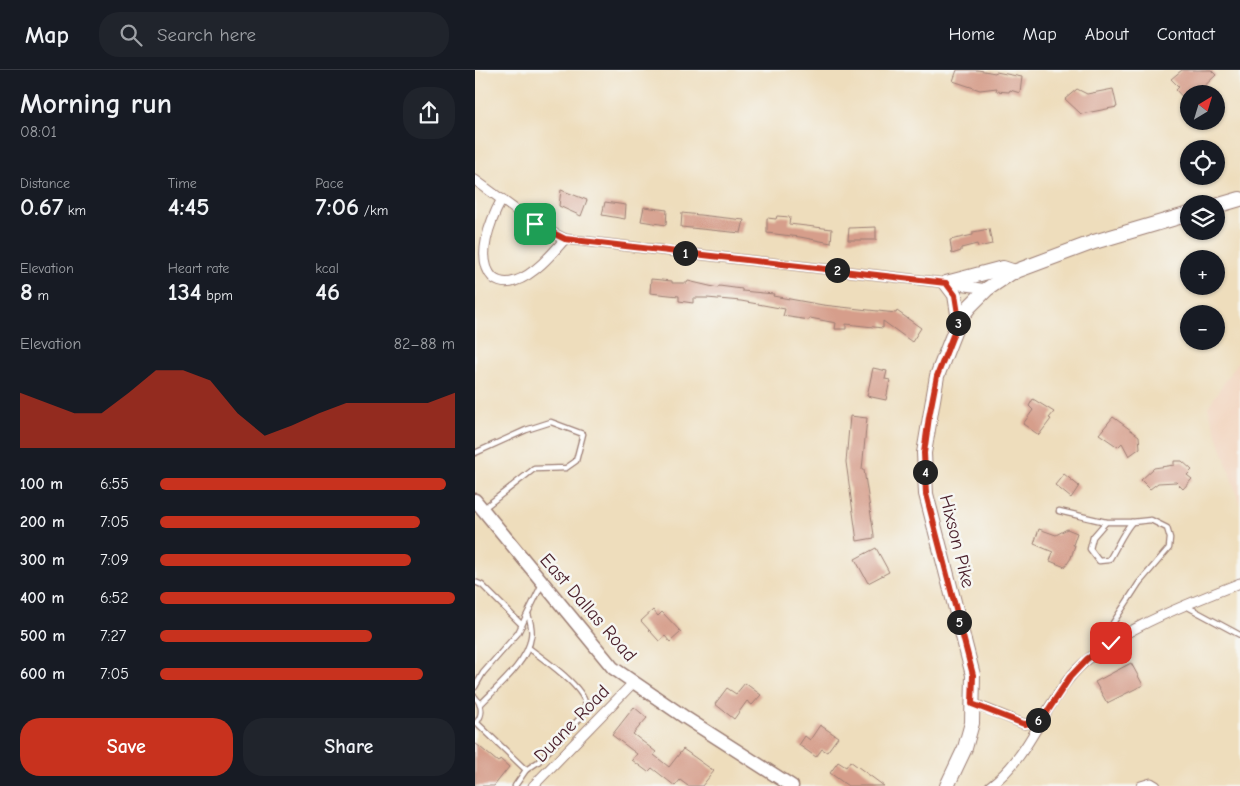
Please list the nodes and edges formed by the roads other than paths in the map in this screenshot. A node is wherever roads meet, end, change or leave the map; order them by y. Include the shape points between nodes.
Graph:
1 (475, 180) edge
2 (502, 199) junction
3 (1240, 199) edge
4 (1225, 203) edge
5 (1180, 217) edge
6 (565, 239) junction
7 (1015, 272) junction
8 (946, 283) junction
9 (987, 289) junction
10 (959, 320) junction
11 (475, 453) edge
12 (479, 504) edge
13 (1059, 511) dead end
14 (1106, 522) junction
15 (1132, 522) junction
16 (475, 582) edge
17 (543, 582) junction
18 (1240, 583) edge
19 (1186, 606) junction
20 (527, 613) junction
21 (522, 625) junction
22 (1240, 635) edge
23 (1111, 643) junction
24 (529, 648) junction
25 (633, 682) junction
26 (475, 687) edge
27 (475, 698) edge
28 (972, 704) junction
29 (480, 705) junction
30 (1045, 715) junction
31 (476, 724) edge
32 (526, 770) junction
33 (515, 786) edge
34 (533, 786) edge
35 (792, 786) edge
36 (947, 786) edge
37 (990, 786) edge
38 (1141, 786) edge
39 (1155, 786) edge

1 - 2 street
2 - 6 street via 535,224
2 - 6 street via 484,244 483,258 486,271 497,281 507,283 522,278 547,259
3 - 4 main road
5 - 7 main road, Hixson Pike via 1094,242
6 - 8 street
7 - 8 main road via 1003,268
7 - 9 main road, Hixson Pike
8 - 9 street
8 - 10 main road via 955,295
9 - 10 main road, Hixson Pike
10 - 28 main road, Hixson Pike via 937,376 925,444 925,469 926,494 973,675
11 - 12 lane via 551,422 583,434 576,462 566,468 534,469
12 - 17 street, East Dallas Road
13 - 14 lane
14 - 15 lane
14 - 15 lane via 1093,536 1090,549 1099,561 1109,560
15 - 23 lane via 1151,520 1167,528 1169,548 1139,583 1113,623
16 - 21 lane
17 - 20 lane
17 - 25 street, East Dallas Road via 613,668
18 - 19 street
19 - 22 lane
19 - 23 street via 1155,618
20 - 21 lane
20 - 24 lane via 532,636
21 - 26 lane
23 - 30 street via 1076,671
24 - 29 lane via 523,659
24 - 32 lane via 576,687 587,705 575,723 538,762
25 - 34 street, Duane Road
25 - 35 street, East Dallas Road
27 - 29 lane
28 - 30 street via 1024,724 1033,723
28 - 36 main road, Hixson Pike via 965,748
29 - 31 lane
30 - 37 street via 1018,760
31 - 32 lane
32 - 33 lane
38 - 39 street via 1151,783

